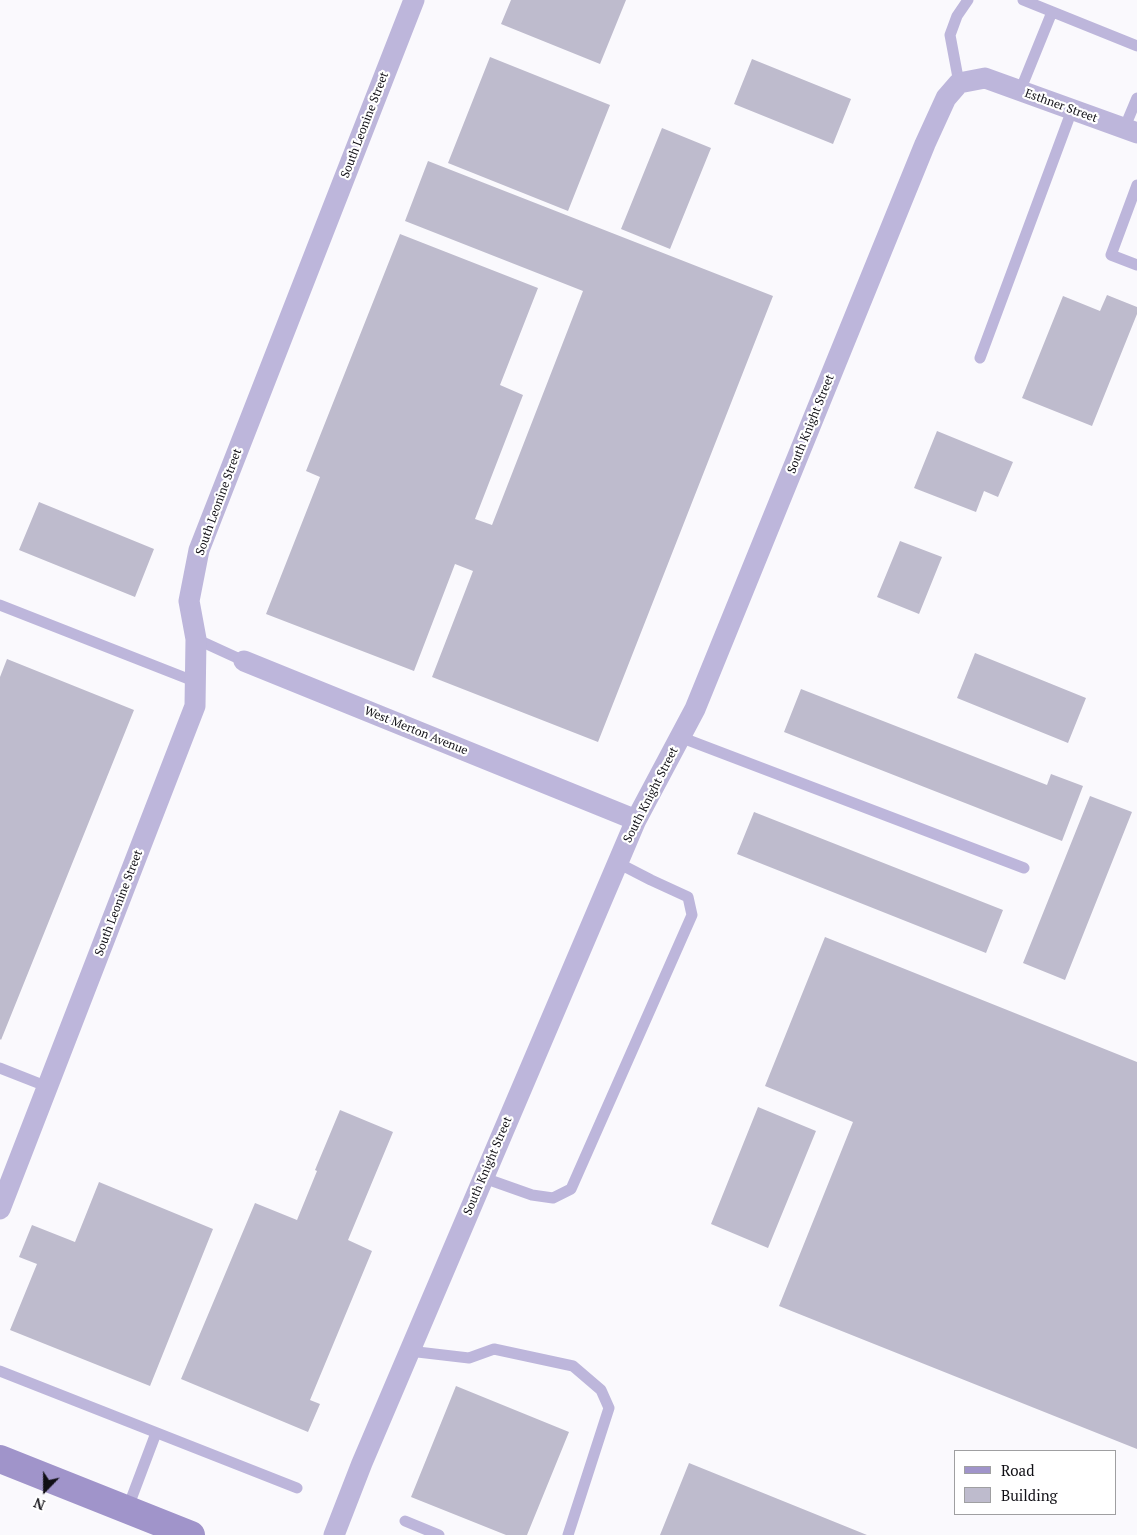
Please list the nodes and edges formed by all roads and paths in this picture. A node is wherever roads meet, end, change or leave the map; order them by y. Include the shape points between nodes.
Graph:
1 (414, 0) edge
2 (968, 0) edge
3 (1023, 0) edge
4 (1052, 12) junction
5 (1137, 46) edge
6 (959, 83) junction
7 (1020, 91) junction
8 (1137, 98) edge
9 (1072, 110) junction
10 (1131, 131) edge
11 (1137, 185) edge
12 (1137, 265) edge
13 (980, 358) dead end
14 (0, 605) edge
15 (196, 639) junction
16 (244, 661) joint
17 (196, 682) junction
18 (680, 737) junction
19 (636, 820) junction
20 (618, 863) junction
21 (1024, 868) dead end
22 (0, 1068) edge
23 (48, 1087) junction
24 (484, 1178) junction
25 (0, 1209) edge
26 (410, 1351) junction
27 (0, 1371) edge
28 (156, 1433) junction
29 (0, 1459) edge
30 (297, 1488) dead end
31 (126, 1510) junction
32 (405, 1521) dead end
33 (191, 1535) edge
34 (334, 1535) edge
35 (439, 1535) edge
36 (568, 1535) edge

1 - 15 street, South Leonine Street via 199,550 189,601
2 - 6 lane via 950,35
3 - 4 lane
4 - 5 lane
4 - 7 lane
6 - 7 street, Esthner Street via 986,78
6 - 18 street, South Knight Street via 946,98 925,144 695,709
7 - 9 street, Esthner Street
8 - 10 lane
9 - 10 street, Esthner Street
9 - 13 lane
11 - 12 lane via 1111,255
14 - 17 lane
15 - 16 lane, West Merton Avenue
15 - 17 street, South Leonine Street
16 - 19 street, West Merton Avenue
17 - 23 street, South Leonine Street via 195,706
18 - 19 street, South Knight Street
18 - 21 lane
19 - 20 street, South Knight Street
20 - 24 street, South Knight Street
20 - 24 lane via 688,897 692,915 571,1189 553,1198 532,1195
22 - 23 lane
23 - 25 street, South Leonine Street
24 - 26 street, South Knight Street
26 - 34 street, South Knight Street
26 - 36 lane via 469,1358 494,1349 573,1366 601,1390 609,1408
27 - 28 lane
28 - 30 lane
28 - 31 lane
29 - 31 street
31 - 33 street
32 - 35 lane

